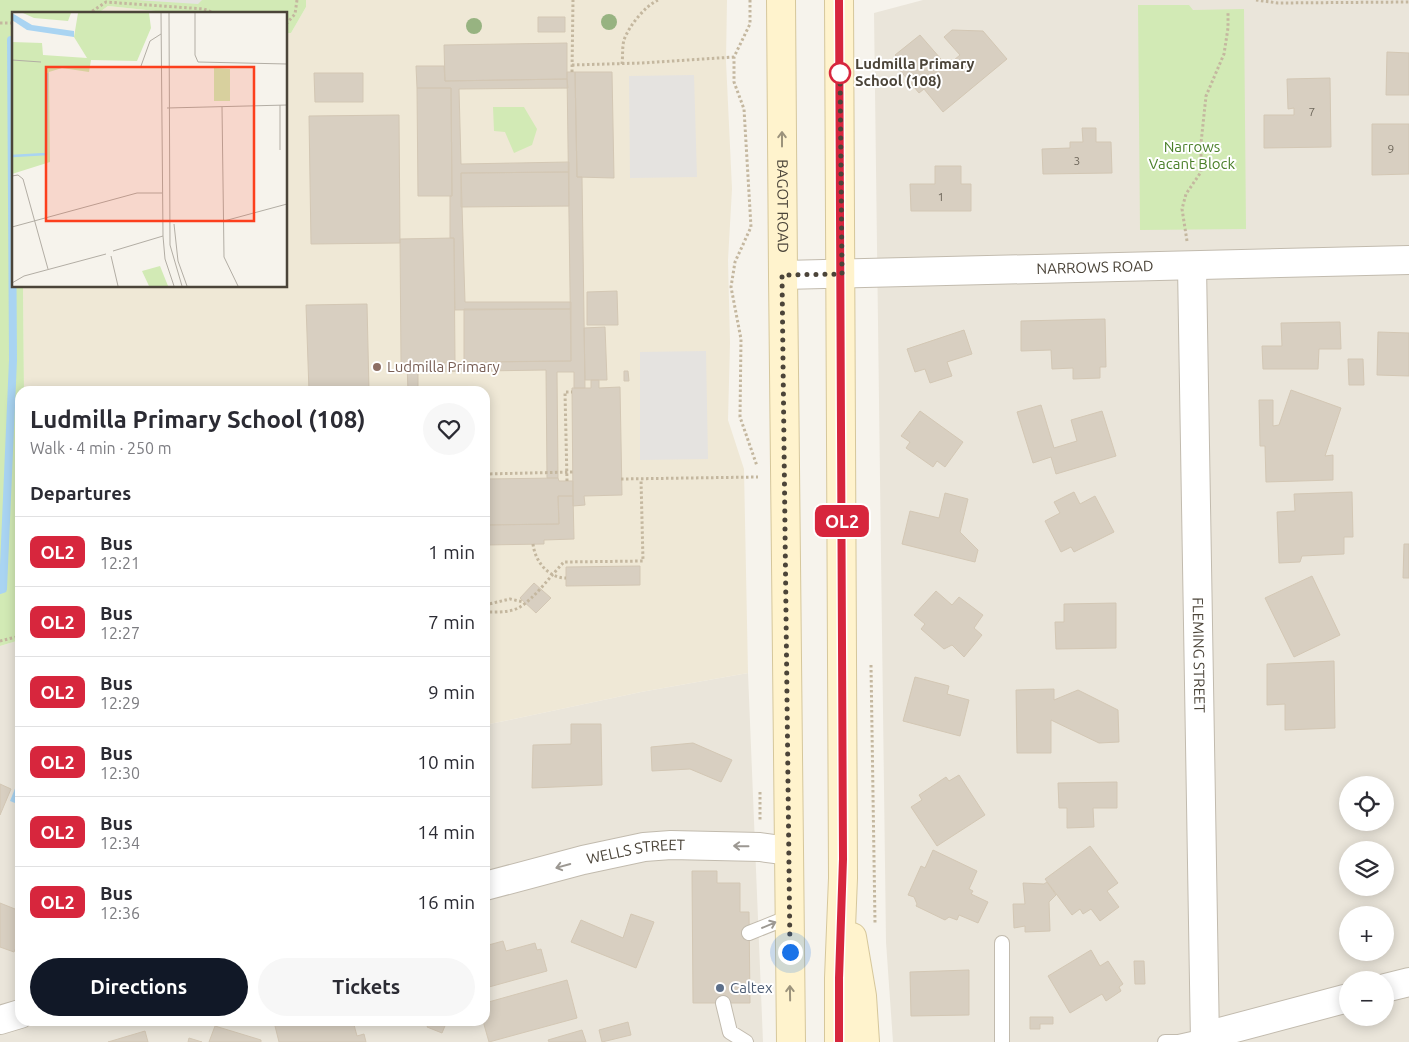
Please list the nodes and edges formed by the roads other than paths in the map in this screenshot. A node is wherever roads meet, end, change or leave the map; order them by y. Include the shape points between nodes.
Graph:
1 (781, 0) edge
2 (839, 0) edge
3 (1409, 260) edge
4 (1192, 266) junction
5 (842, 274) junction
6 (782, 275) junction
7 (789, 851) junction
8 (843, 882) junction
9 (490, 885) edge
10 (789, 917) junction
11 (749, 934) dead end
12 (1002, 942) dead end
13 (1409, 982) edge
14 (1394, 986) edge
15 (1339, 1001) edge
16 (723, 1003) dead end
17 (15, 1016) edge
18 (0, 1020) edge
19 (731, 1037) edge
20 (1205, 1039) edge
21 (746, 1042) edge
22 (791, 1042) edge
23 (839, 1042) edge
24 (865, 1042) edge
25 (1002, 1042) edge
26 (1165, 1042) edge

6 -> 1 main road, BAGOT ROAD
2 - 5 main road
3 - 4 street, NARROWS ROAD
4 - 5 street, NARROWS ROAD
4 - 20 street, FLEMING STREET
5 - 6 street, NARROWS ROAD
5 - 8 main road
6 - 7 main road, BAGOT ROAD
7 -> 9 street, WELLS STREET via 760,847 671,845 644,848
7 - 10 main road, BAGOT ROAD
8 - 23 main road
8 - 24 main road via 862,996
11 -> 10 lane
22 -> 10 main road, BAGOT ROAD
12 - 25 lane
13 - 14 street
15 - 20 street
16 - 19 lane
17 - 18 street
19 - 21 lane
20 - 26 lane

